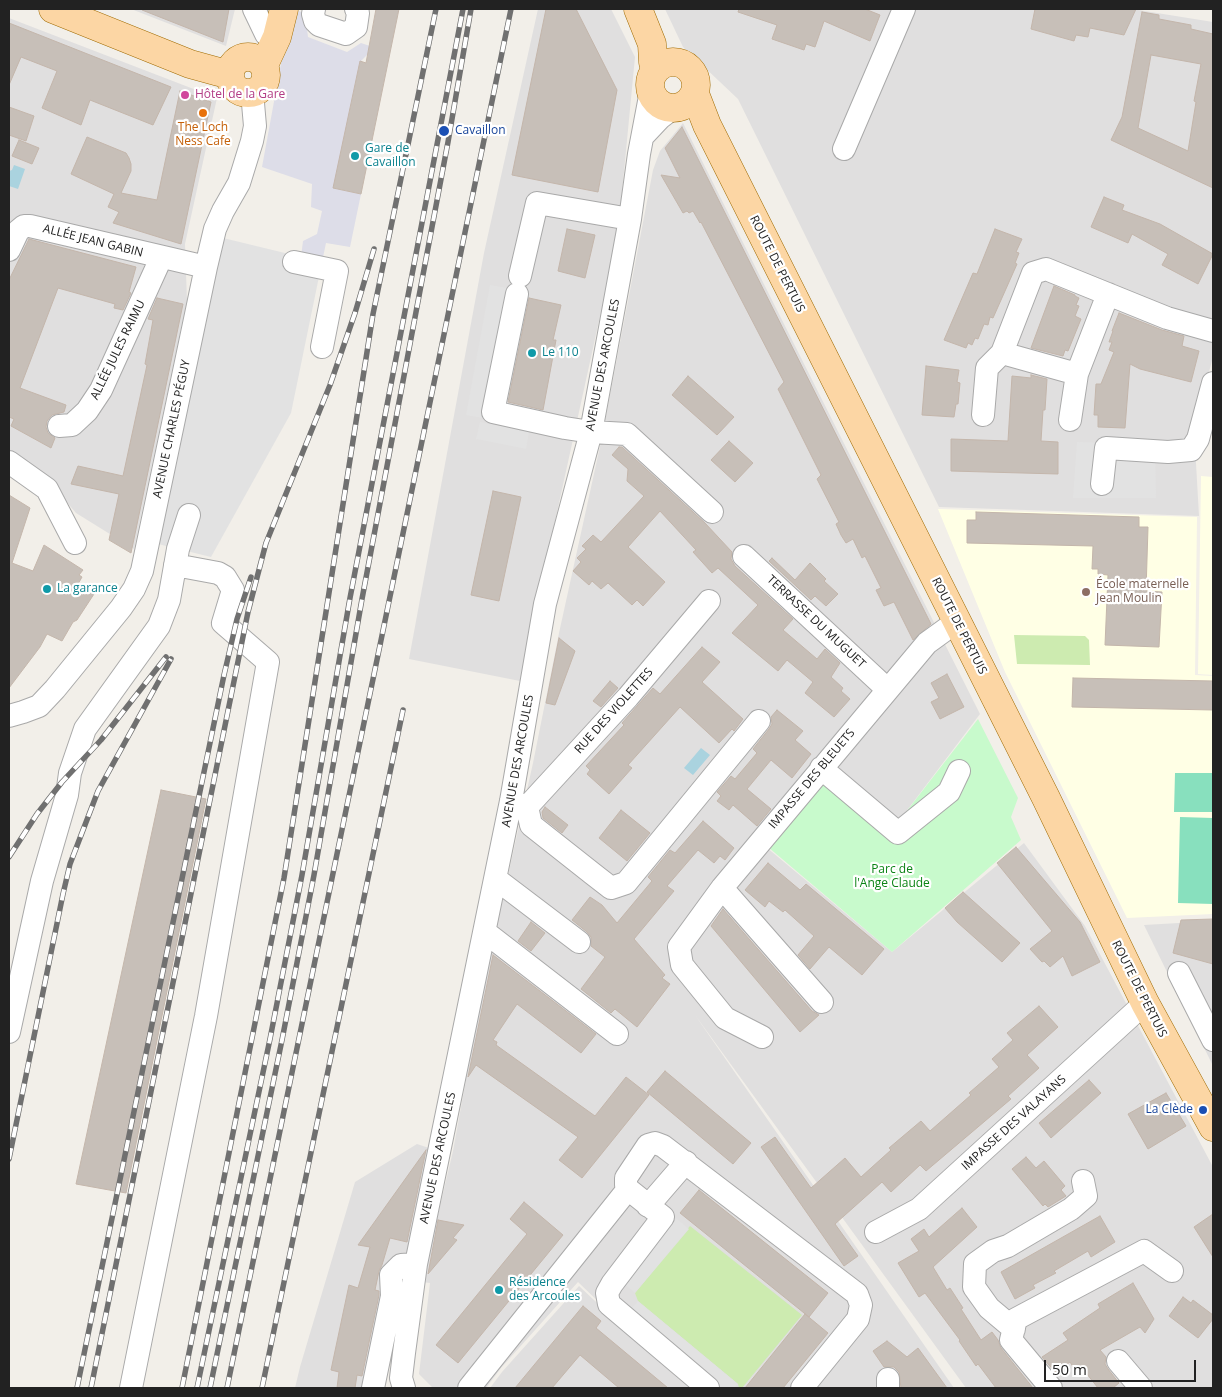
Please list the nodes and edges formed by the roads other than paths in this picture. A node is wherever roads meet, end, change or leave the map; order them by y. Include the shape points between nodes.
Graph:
1 (53, 9) edge
2 (254, 9) edge
3 (284, 9) edge
4 (314, 9) edge
5 (356, 9) edge
6 (638, 9) edge
7 (648, 9) edge
8 (904, 9) edge
9 (270, 21) edge
10 (258, 61) junction
11 (230, 73) junction
12 (662, 75) junction
13 (252, 92) junction
14 (681, 104) junction
15 (644, 135) junction
16 (844, 149) dead end
17 (630, 219) junction
18 (9, 250) edge
19 (161, 258) junction
20 (294, 262) dead end
21 (206, 267) junction
22 (1108, 294) junction
23 (1213, 330) edge
24 (322, 347) dead end
25 (1002, 353) junction
26 (1077, 374) junction
27 (1213, 383) edge
28 (983, 415) dead end
29 (1070, 420) dead end
30 (59, 426) dead end
31 (590, 432) junction
32 (9, 462) edge
33 (1102, 484) dead end
34 (712, 512) dead end
35 (189, 515) dead end
36 (75, 543) dead end
37 (744, 556) dead end
38 (175, 565) junction
39 (710, 601) dead end
40 (956, 622) junction
41 (887, 689) junction
42 (9, 717) edge
43 (759, 721) dead end
44 (821, 768) junction
45 (959, 771) dead end
46 (519, 804) junction
47 (496, 879) junction
48 (722, 888) junction
49 (485, 932) junction
50 (579, 942) dead end
51 (1179, 973) dead end
52 (822, 1002) dead end
53 (1145, 1003) junction
54 (9, 1032) edge
55 (617, 1034) dead end
56 (762, 1037) dead end
57 (1213, 1040) edge
58 (1213, 1127) edge
59 (686, 1162) junction
60 (1082, 1181) dead end
61 (628, 1189) junction
62 (648, 1206) junction
63 (876, 1232) dead end
64 (416, 1264) junction
65 (1172, 1271) dead end
66 (1014, 1329) junction
67 (1118, 1361) dead end
68 (131, 1388) edge
69 (374, 1388) edge
70 (404, 1388) edge
71 (469, 1388) edge
72 (708, 1388) edge
73 (802, 1388) edge
74 (1051, 1388) edge
75 (1142, 1388) edge

1 - 11 main road via 190,64
2 - 9 street
3 - 10 main road via 277,37
4 - 5 street via 315,21 319,25 346,34 356,27 359,18
6 - 12 main road via 652,44 653,62
7 - 12 main road
8 - 16 street
9 - 10 main road
10 - 11 main road via 240,58
10 - 13 main road via 266,71 266,78 258,90
11 - 13 main road via 239,90
12 - 14 main road via 654,98 666,107
12 - 14 main road, ROUTE DE PERTUIS via 687,66 696,79
12 - 15 street, AVENUE DES ARCOULES via 647,104
13 - 21 street, AVENUE CHARLES PÉGUY via 255,126 252,141 238,183 216,229
14 - 15 street via 660,118
14 - 40 main road, ROUTE DE PERTUIS via 707,125
15 - 17 street, AVENUE DES ARCOULES
17 - 31 street, AVENUE DES ARCOULES
17 - 31 street via 537,203 493,412
18 - 19 street, ALLÉE JEAN GABIN via 18,231 30,226
19 - 21 street, ALLÉE JEAN GABIN
19 - 30 street, ALLÉE JULES RAIMU via 101,390 87,411 72,425
20 - 24 street via 337,271
21 - 42 street, AVENUE CHARLES PÉGUY via 142,571 120,608 55,689 39,706
22 - 23 street via 1167,318
22 - 25 street via 1046,269 1033,273
22 - 26 street
25 - 26 street
25 - 28 street via 987,368
26 - 29 street
27 - 33 street via 1198,439 1191,450 1162,452 1106,448
31 - 34 street via 627,434
31 - 46 street, AVENUE DES ARCOULES via 545,604
32 - 36 street via 47,489
35 - 38 street
37 - 41 street, TERRASSE DU MUGUET
38 - 54 street via 169,600 159,626 85,729 42,881
38 - 68 street via 225,577 233,590 222,623 268,662 206,1016
39 - 46 street, RUE DES VIOLETTES via 628,697
40 - 41 street, IMPASSE DES BLEUETS via 927,643
40 - 53 main road, ROUTE DE PERTUIS
41 - 44 street, IMPASSE DES BLEUETS
43 - 46 street via 626,882 611,888 531,825
44 - 45 street via 898,833 949,792
44 - 48 street, IMPASSE DES BLEUETS
46 - 47 street, AVENUE DES ARCOULES
47 - 49 street, AVENUE DES ARCOULES
47 - 50 street
48 - 52 street
48 - 56 street, IMPASSE DES BLEUETS via 679,947 682,965 725,1018
49 - 55 street
49 - 64 street, AVENUE DES ARCOULES
51 - 57 street
53 - 58 main road, ROUTE DE PERTUIS
53 - 63 street, IMPASSE DES VALAYANS via 919,1209
59 - 61 street via 664,1146 648,1145 626,1178
59 - 62 street
59 - 73 street via 857,1294 861,1305 858,1319
60 - 66 street via 1086,1196 1071,1209 975,1264 974,1287 989,1308
61 - 62 street
61 - 71 street
62 - 72 street via 663,1218 612,1284 607,1293 609,1304
64 - 69 street via 401,1265 391,1275 392,1296
64 - 70 street, AVENUE DES ARCOULES via 401,1378
65 - 66 street via 1144,1251 1016,1319
66 - 74 street via 1012,1340
67 - 75 street

